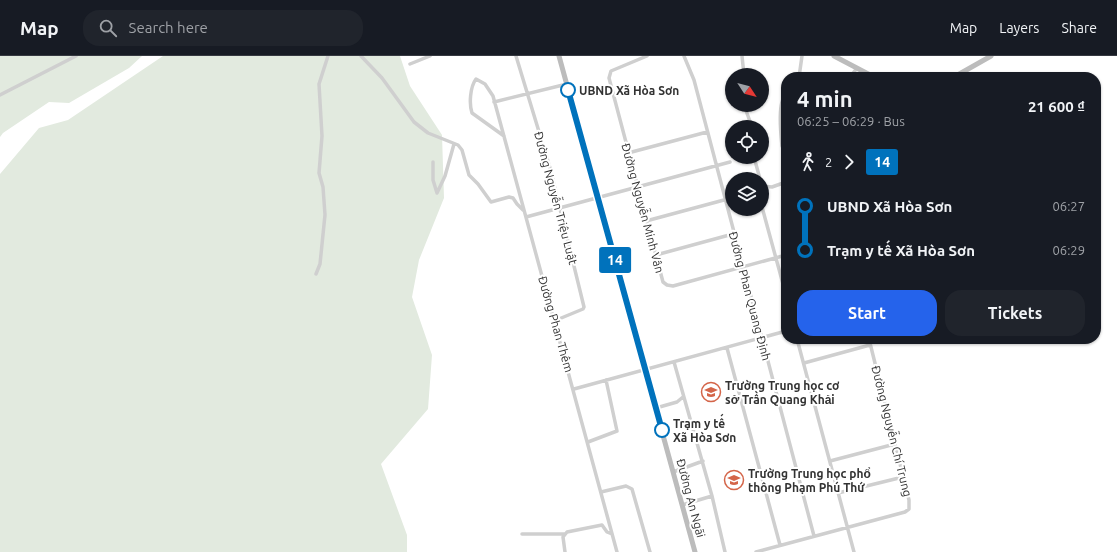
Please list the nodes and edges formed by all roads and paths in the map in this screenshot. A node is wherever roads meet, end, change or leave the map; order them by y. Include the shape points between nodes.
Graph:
1 (76, 56) edge
2 (328, 56) edge
3 (361, 56) edge
4 (430, 56) edge
5 (516, 56) edge
6 (559, 56) edge
7 (647, 56) edge
8 (684, 56) edge
9 (742, 56) edge
10 (802, 56) edge
11 (834, 56) edge
12 (991, 56) edge
13 (410, 64) dead end
14 (743, 68) edge
15 (857, 68) junction
16 (800, 72) edge
17 (854, 72) edge
18 (865, 72) edge
19 (963, 72) edge
20 (567, 84) junction
21 (0, 95) edge
22 (527, 95) junction
23 (494, 102) junction
24 (781, 109) edge
25 (707, 132) junction
26 (781, 132) edge
27 (504, 136) junction
28 (454, 144) junction
29 (628, 153) junction
30 (433, 162) dead end
31 (725, 163) edge
32 (715, 166) junction
33 (781, 184) edge
34 (769, 187) edge
35 (637, 188) junction
36 (598, 199) junction
37 (724, 200) junction
38 (560, 209) junction
39 (523, 210) junction
40 (764, 216) edge
41 (526, 217) junction
42 (646, 221) junction
43 (733, 234) junction
44 (656, 255) junction
45 (781, 256) edge
46 (775, 258) junction
47 (742, 267) junction
48 (316, 274) dead end
49 (781, 277) edge
50 (554, 321) junction
51 (781, 332) edge
52 (761, 338) junction
53 (798, 344) edge
54 (870, 345) joint
55 (727, 348) junction
56 (674, 362) junction
57 (804, 363) junction
58 (645, 370) junction
59 (606, 380) junction
60 (574, 389) junction
61 (683, 397) junction
62 (656, 408) junction
63 (588, 442) junction
64 (895, 444) junction
65 (703, 461) junction
66 (830, 461) junction
67 (673, 472) junction
68 (903, 477) junction
69 (601, 492) junction
70 (838, 493) junction
71 (712, 496) junction
72 (682, 505) junction
73 (609, 523) junction
74 (602, 525) junction
75 (848, 528) junction
76 (522, 534) dead end
77 (565, 534) junction
78 (612, 534) junction
79 (814, 536) junction
80 (780, 545) junction
81 (565, 552) edge
82 (617, 552) edge
83 (650, 552) edge
84 (695, 552) edge
85 (725, 552) edge
86 (756, 552) edge
87 (854, 552) edge

1 - 21 street
2 - 48 street via 319,84 322,136 319,173 325,215 320,264
3 - 28 street via 382,78 414,122 428,133
4 - 13 street
5 - 22 street, Đường Nguyễn Triệu Luật
6 - 20 main road, Đường An Ngãi
7 - 29 street, Đường Nguyễn Minh Vân via 614,69 609,74
8 - 25 street, Đường Phan Quang Định via 694,80
9 - 14 street
10 - 16 street
11 - 15 main road
12 - 19 main road
15 - 17 street
15 - 18 main road
20 - 22 street
20 - 36 main road, Đường An Ngãi
22 - 23 street
22 - 38 street, Đường Nguyễn Triệu Luật
23 - 27 street, Đường Phan Thêm
23 - 27 street, Đường Phan Thêm via 485,84 476,79 472,86 472,113
24 - 26 street
25 - 29 street
25 - 32 street, Đường Phan Quang Định
27 - 39 street, Đường Phan Thêm
28 - 30 street via 437,193 433,180
28 - 39 street via 462,150 469,175 488,200 491,202 513,198
29 - 35 street, Đường Nguyễn Minh Vân
31 - 32 street
32 - 35 street
32 - 37 street, Đường Phan Quang Định
33 - 34 street
35 - 36 street
35 - 42 street, Đường Nguyễn Minh Vân
36 - 38 street
36 - 58 main road, Đường An Ngãi
37 - 42 street
37 - 43 street, Đường Phan Quang Định
38 - 41 street
38 - 50 street, Đường Nguyễn Triệu Luật via 584,307
39 - 41 street, Đường Phan Thêm
40 - 46 street
41 - 50 street, Đường Phan Thêm
42 - 44 street, Đường Nguyễn Minh Vân
43 - 44 street
43 - 47 street, Đường Phan Quang Định
44 - 47 street, Đường Nguyễn Minh Vân via 663,282 673,286
45 - 46 street, Đường Nguyễn Minh Vân
46 - 47 street, Đường Nguyễn Minh Vân
46 - 49 street
47 - 52 street, Đường Phan Quang Định
50 - 60 street, Đường Phan Thêm
51 - 52 street
52 - 55 street
52 - 79 street, Đường Phan Quang Định
53 - 57 street
54 - 57 street
54 - 64 street, Đường Nguyễn Chí Trung
55 - 56 street
55 - 80 street
56 - 58 street
56 - 61 street
57 - 66 street
58 - 59 street
58 - 62 main road, Đường An Ngãi
59 - 60 street
59 - 63 street via 617,431
60 - 63 street, Đường Phan Thêm
61 - 62 street via 677,402
61 - 65 street
62 - 67 main road, Đường An Ngãi
63 - 69 street, Đường Phan Thêm
64 - 66 street
64 - 68 street, Đường Nguyễn Chí Trung
65 - 67 street
65 - 71 street
66 - 70 street
67 - 72 main road, Đường An Ngãi
68 - 70 street
68 - 75 street, Đường Nguyễn Chí Trung via 909,509
69 - 73 street, Đường Phan Thêm
69 - 83 street via 626,486 632,489
70 - 75 street
71 - 72 street
71 - 85 street
72 - 84 main road, Đường An Ngãi
73 - 74 street
73 - 78 street, Đường Phan Thêm
74 - 77 street via 571,530
74 - 78 street via 606,532
75 - 79 street, Đường Nguyễn Chí Trung
75 - 87 street
76 - 77 street
77 - 81 street
78 - 82 street, Đường Phan Thêm
79 - 80 street, Đường Nguyễn Chí Trung
80 - 86 street, Đường Nguyễn Chí Trung

